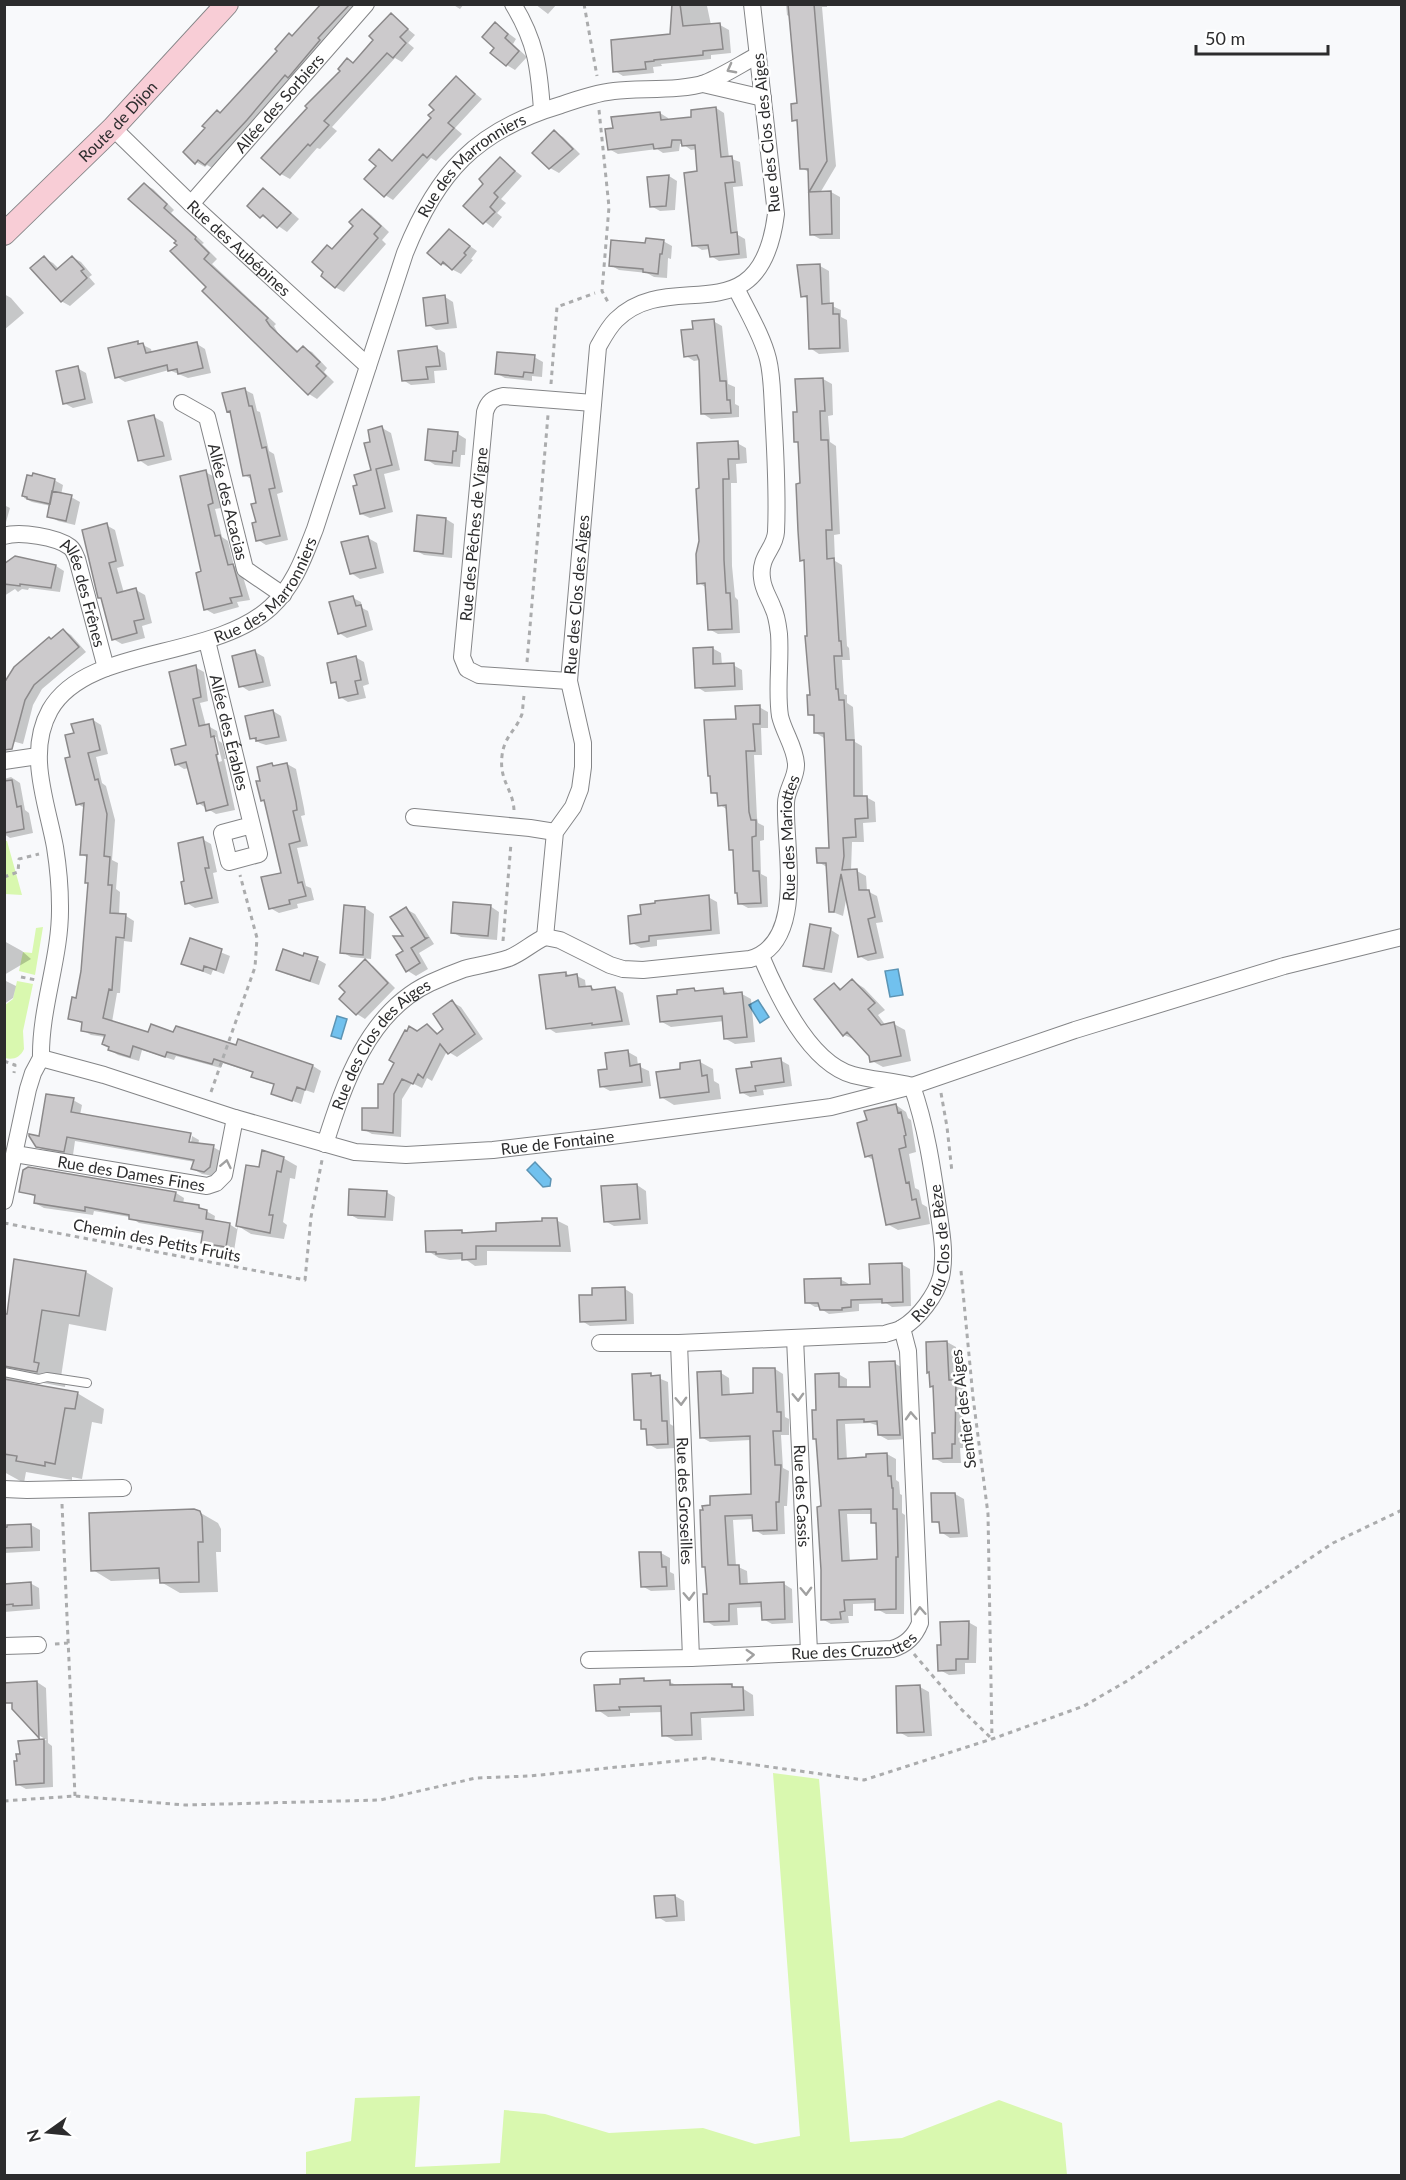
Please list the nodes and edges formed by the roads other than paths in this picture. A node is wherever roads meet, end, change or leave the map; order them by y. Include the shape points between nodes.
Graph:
1 (227, 4) edge
2 (366, 4) edge
3 (513, 4) edge
4 (752, 4) edge
5 (758, 55) junction
6 (704, 84) junction
7 (763, 98) junction
8 (542, 110) junction
9 (113, 128) junction
10 (191, 204) junction
11 (4, 234) edge
12 (736, 288) junction
13 (368, 366) junction
14 (182, 403) dead end
15 (593, 403) junction
16 (4, 536) edge
17 (283, 595) junction
18 (207, 641) junction
19 (106, 668) junction
20 (569, 681) junction
21 (38, 756) junction
22 (4, 761) edge
23 (414, 817) dead end
24 (252, 825) junction
25 (555, 832) junction
26 (545, 937) junction
27 (1401, 937) edge
28 (761, 956) junction
29 (41, 1058) junction
30 (912, 1086) junction
31 (235, 1118) junction
32 (325, 1144) junction
33 (15, 1154) junction
34 (4, 1201) edge
35 (902, 1328) junction
36 (795, 1338) junction
37 (600, 1343) dead end
38 (679, 1343) junction
39 (4, 1372) edge
40 (87, 1383) dead end
41 (123, 1488) dead end
42 (4, 1489) edge
43 (38, 1645) dead end
44 (4, 1646) edge
45 (809, 1652) junction
46 (692, 1658) junction
47 (589, 1660) dead end

1 - 9 main road, Route de Dijon
2 - 10 street, Allée des Sorbiers
3 - 8 street via 535,49
4 - 5 street, Rue des Clos des Aiges
5 -> 6 street
5 - 7 street, Rue des Clos des Aiges
6 - 7 street
6 - 8 street, Rue des Marronniers via 600,93
7 - 12 street, Rue des Clos des Aiges via 776,214 773,236 765,258
8 - 13 street, Rue des Marronniers via 493,133 473,148 432,197 405,253
9 - 10 street, Rue des Aubépines
9 - 11 main road, Route de Dijon
10 - 13 street, Rue des Aubépines
12 - 15 street, Rue des Clos des Aiges via 650,301 617,319 598,348
12 - 28 street, Rue des Mariottes via 763,346 770,372 776,535 765,554 762,576 779,635 780,716 795,752 796,767 786,800 787,914 777,938
13 - 17 street, Rue des Marronniers via 315,529 301,565
14 - 17 street, Allée des Acacias via 207,417 245,569
15 - 20 street, Rue des Clos des Aiges
15 - 20 street, Rue des Pêches de Vigne via 503,396 491,400 485,412 462,657 467,669 479,675
16 - 19 street, Allée des Frênes via 12,533 53,539 72,549
17 - 18 street, Rue des Marronniers via 255,620
18 - 19 street, Rue des Marronniers
18 - 24 street, Allée des Érables
19 - 21 street, Rue des Marronniers via 81,680 57,700 42,730
20 - 25 street, Rue des Clos des Aiges via 583,743 583,767 573,807
21 - 22 street
21 - 29 street, Rue des Marronniers via 55,850 60,933 43,1023
23 - 25 street
24 - 24 street, Allée des Érables via 259,854 229,862 222,833
25 - 26 street
26 - 28 street via 623,969
26 - 32 street, Rue des Clos des Aiges via 509,958 428,984 396,1007 360,1054
27 - 30 street, Rue de Fontaine via 1284,966 1140,1009
28 - 30 street via 801,1031 833,1066 851,1075
29 - 31 street, Rue de Fontaine
29 - 33 street via 28,1089
30 - 32 street, Rue de Fontaine via 811,1110 493,1150 406,1155 355,1152
30 - 35 street, Rue du Clos de Bèze via 931,1156 943,1260 936,1289
31 - 32 street, Rue de Fontaine
33 -> 31 street, Rue des Dames Fines via 207,1185 224,1175
33 - 34 street
35 - 36 street, Rue du Clos de Bèze via 885,1334
45 -> 35 street, Rue des Cruzottes via 892,1649 907,1643 920,1623 908,1351
36 - 38 street, Rue du Clos de Bèze
36 -> 45 street, Rue des Cassis
37 - 38 street, Rue du Clos de Bèze
38 -> 46 street, Rue des Groseilles
39 - 40 lane
41 - 42 street
43 - 44 street
46 -> 45 street, Rue des Cruzottes
46 - 47 street, Rue des Cruzottes

